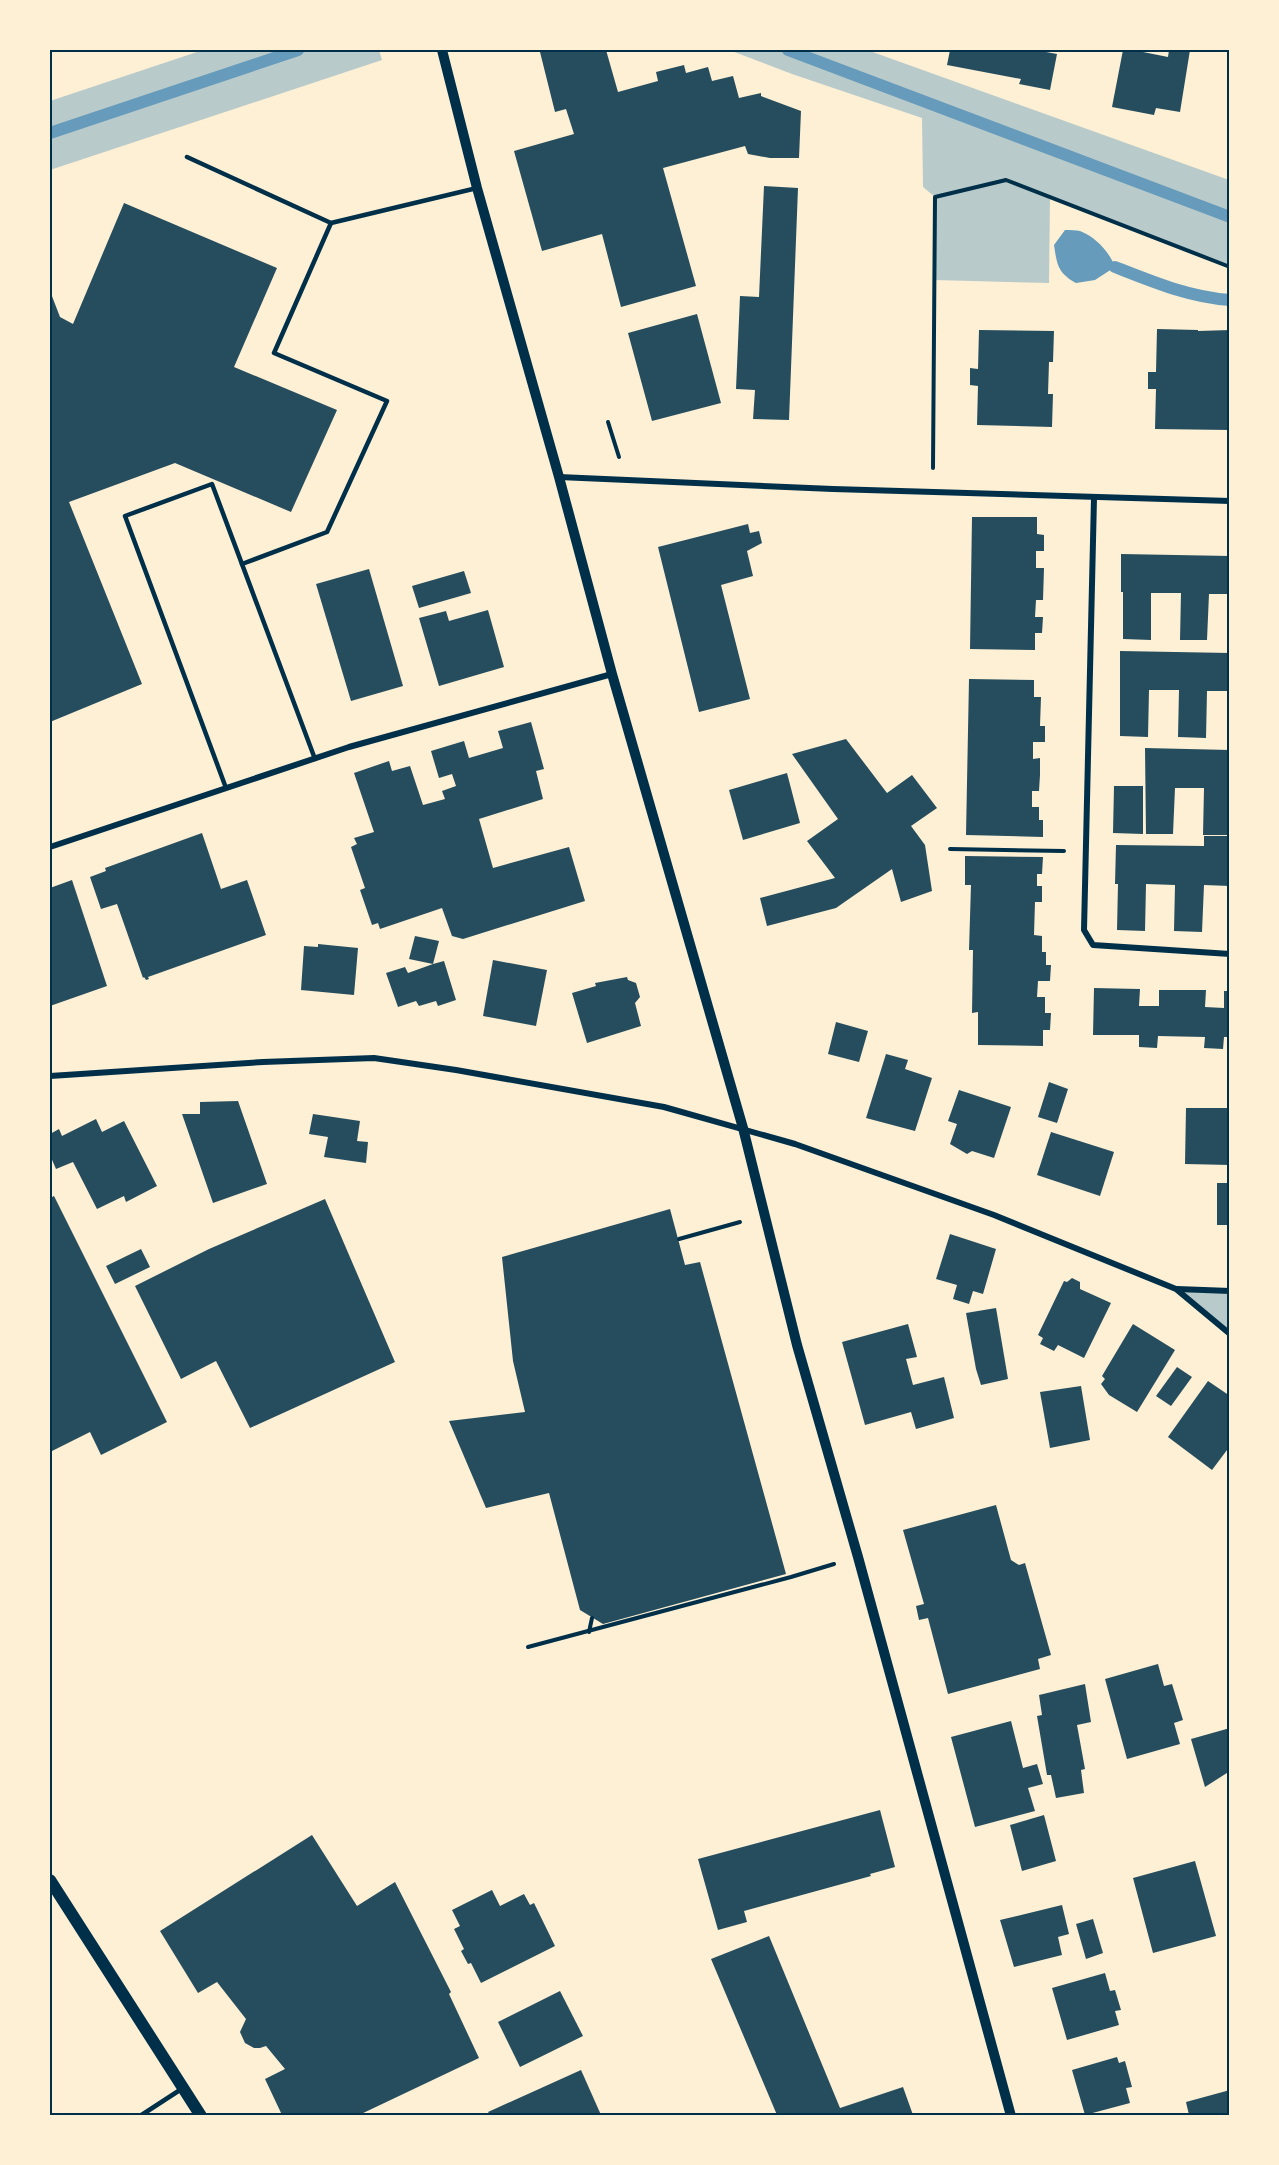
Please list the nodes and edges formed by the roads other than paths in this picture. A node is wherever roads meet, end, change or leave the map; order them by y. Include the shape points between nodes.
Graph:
1 (442, 50) edge
2 (187, 157) dead end
3 (477, 188) junction
4 (331, 223) junction
5 (559, 477) junction
6 (1094, 498) junction
7 (1230, 501) edge
8 (242, 564) junction
9 (612, 674) junction
10 (315, 759) junction
11 (226, 788) junction
12 (50, 847) edge
13 (1230, 954) edge
14 (50, 1076) edge
15 (743, 1128) junction
16 (1176, 1289) junction
17 (1230, 1290) edge
18 (1230, 1334) edge
19 (50, 1880) edge
20 (183, 2088) junction
21 (140, 2115) edge
22 (201, 2115) edge
23 (1011, 2115) edge

1 - 3 street
2 - 4 lane
3 - 4 lane
3 - 5 street
4 - 8 lane via 274,353 387,400 327,532
5 - 6 street
5 - 9 street
6 - 7 street
6 - 13 street via 1084,930 1093,945
8 - 10 lane
8 - 11 lane via 212,484 125,516
9 - 10 street
9 - 15 street
10 - 11 street
11 - 12 street
14 - 15 street via 374,1058 664,1107
15 - 16 street via 994,1215
15 - 23 street via 797,1345
16 - 17 street
16 - 18 street
19 - 20 main road
20 - 21 lane
20 - 22 main road

